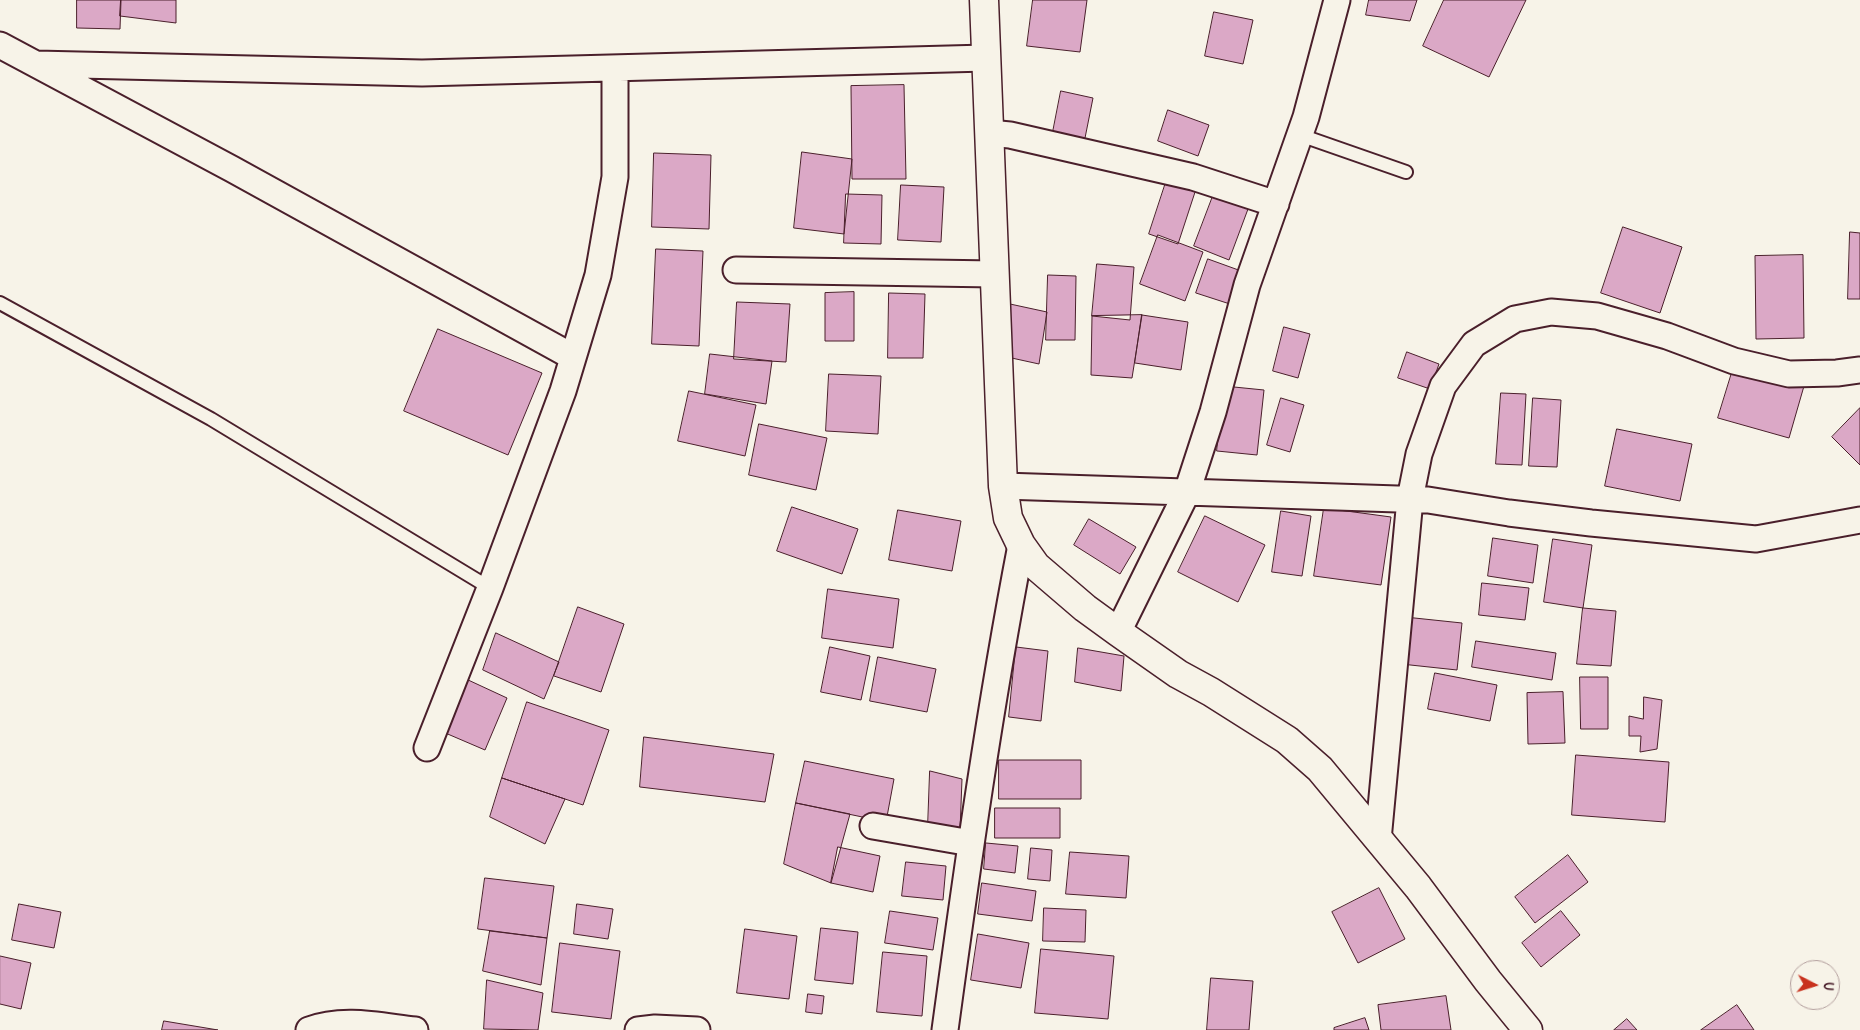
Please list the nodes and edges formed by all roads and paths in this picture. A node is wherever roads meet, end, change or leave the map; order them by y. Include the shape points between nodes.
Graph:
1 (984, 0) edge
2 (1338, 0) edge
3 (0, 45) edge
4 (986, 58) junction
5 (36, 64) junction
6 (615, 68) junction
7 (989, 133) junction
8 (1300, 135) junction
9 (1406, 172) dead end
10 (1276, 204) junction
11 (736, 270) dead end
12 (995, 274) junction
13 (0, 303) edge
14 (573, 357) junction
15 (1860, 370) edge
16 (1003, 486) junction
17 (1187, 492) junction
18 (1410, 499) junction
19 (1860, 520) edge
20 (1021, 546) junction
21 (490, 588) junction
22 (1118, 632) junction
23 (426, 748) dead end
24 (873, 826) dead end
25 (1378, 840) junction
26 (971, 843) junction
27 (309, 1030) edge
28 (415, 1030) edge
29 (638, 1030) edge
30 (697, 1030) edge
31 (945, 1030) edge
32 (1528, 1030) edge

1 - 4 street
2 - 8 street
3 - 5 street
4 - 6 street
4 - 7 street
5 - 6 street via 422,73
5 - 14 street
6 - 14 street via 615,177 598,275
7 - 10 street via 1193,178
7 - 12 street
8 - 9 lane
8 - 10 street
10 - 17 street via 1247,285
11 - 12 street
12 - 16 street
13 - 21 lane via 211,419
14 - 21 street
15 - 18 street via 1789,374 1734,361 1667,336 1597,316 1552,312 1515,318 1474,344 1442,386 1419,454
16 - 17 street
16 - 20 street via 1008,518
17 - 18 street
17 - 22 street
18 - 19 street via 1591,523 1756,539
18 - 25 street
20 - 22 street via 1036,566 1057,585
20 - 26 street
21 - 23 street
22 - 25 street via 1178,674 1287,740 1320,769
24 - 26 street
25 - 32 street
26 - 31 street
27 - 28 street via 321,1025 354,1022
29 - 30 street

